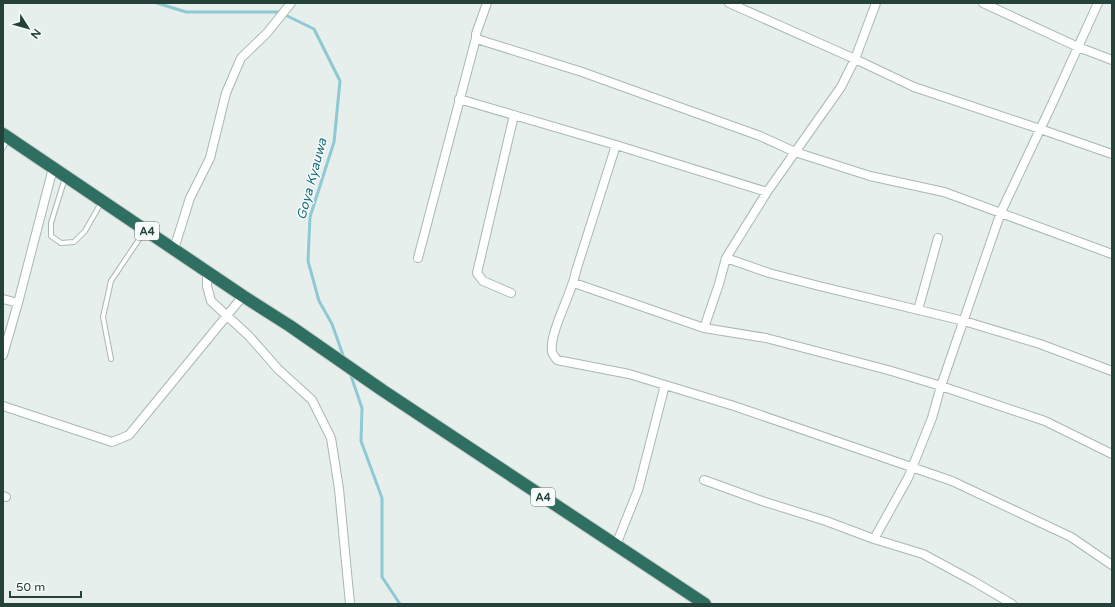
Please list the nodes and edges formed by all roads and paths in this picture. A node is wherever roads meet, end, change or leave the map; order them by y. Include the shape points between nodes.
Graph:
1 (291, 3) edge
2 (487, 3) edge
3 (729, 3) edge
4 (876, 3) edge
5 (983, 3) edge
6 (1098, 3) edge
7 (476, 38) junction
8 (1078, 47) junction
9 (856, 59) junction
10 (1112, 60) edge
11 (459, 99) junction
12 (514, 115) junction
13 (1040, 129) junction
14 (5, 140) edge
15 (616, 145) junction
16 (795, 152) junction
17 (1112, 154) edge
18 (53, 168) junction
19 (66, 176) junction
20 (768, 192) junction
21 (102, 201) junction
22 (1001, 212) junction
23 (145, 230) junction
24 (938, 238) dead end
25 (174, 249) junction
26 (1112, 254) edge
27 (418, 258) dead end
28 (726, 258) junction
29 (207, 272) junction
30 (574, 283) junction
31 (511, 293) dead end
32 (243, 296) junction
33 (3, 299) edge
34 (18, 303) junction
35 (918, 310) junction
36 (227, 316) junction
37 (964, 321) junction
38 (704, 328) junction
39 (3, 355) edge
40 (111, 359) dead end
41 (1112, 371) edge
42 (665, 385) junction
43 (941, 386) junction
44 (3, 406) edge
45 (1112, 454) edge
46 (913, 467) junction
47 (704, 480) dead end
48 (874, 539) junction
49 (616, 545) junction
50 (1111, 562) edge
51 (350, 604) edge
52 (705, 604) edge
53 (1012, 604) edge

1 - 25 street via 267,33 241,58 226,93 210,158 190,198
2 - 7 street
3 - 9 street
4 - 9 street
5 - 8 street
6 - 8 street
7 - 11 street
7 - 16 street via 582,72 760,136
8 - 10 street
8 - 13 street
9 - 13 street via 914,88
9 - 16 street via 841,87
11 - 12 street
11 - 27 street
12 - 15 street
12 - 31 street via 477,273 484,281
13 - 17 street
13 - 22 street
14 - 18 highway, A4
15 - 20 street
15 - 30 street
16 - 20 street
16 - 22 street via 870,176 944,192
18 - 19 highway, A4
18 - 34 street
19 - 21 highway, A4
19 - 21 lane via 51,223 51,236 61,243 74,242 85,231
20 - 28 street
21 - 23 highway, A4
22 - 26 street
22 - 37 street
23 - 25 highway, A4
23 - 40 lane via 111,281 103,317
24 - 35 street
25 - 29 highway, A4
28 - 35 street via 812,285
28 - 38 street
29 - 32 highway, A4
29 - 36 street via 211,301
30 - 38 street
30 - 42 street via 553,336 552,353 557,360 630,374
32 - 36 street
32 - 49 highway, A4
33 - 34 street
34 - 39 street
35 - 37 street
36 - 44 street via 129,435 112,442
36 - 51 street via 312,400 331,438
37 - 41 street via 1040,344
37 - 43 street
38 - 43 street via 766,338
42 - 46 street
42 - 49 street via 638,490
43 - 45 street via 1045,421
43 - 46 street
46 - 48 street
46 - 50 street via 952,481 1064,533
47 - 48 street
48 - 53 street via 923,554
49 - 52 highway, A4

